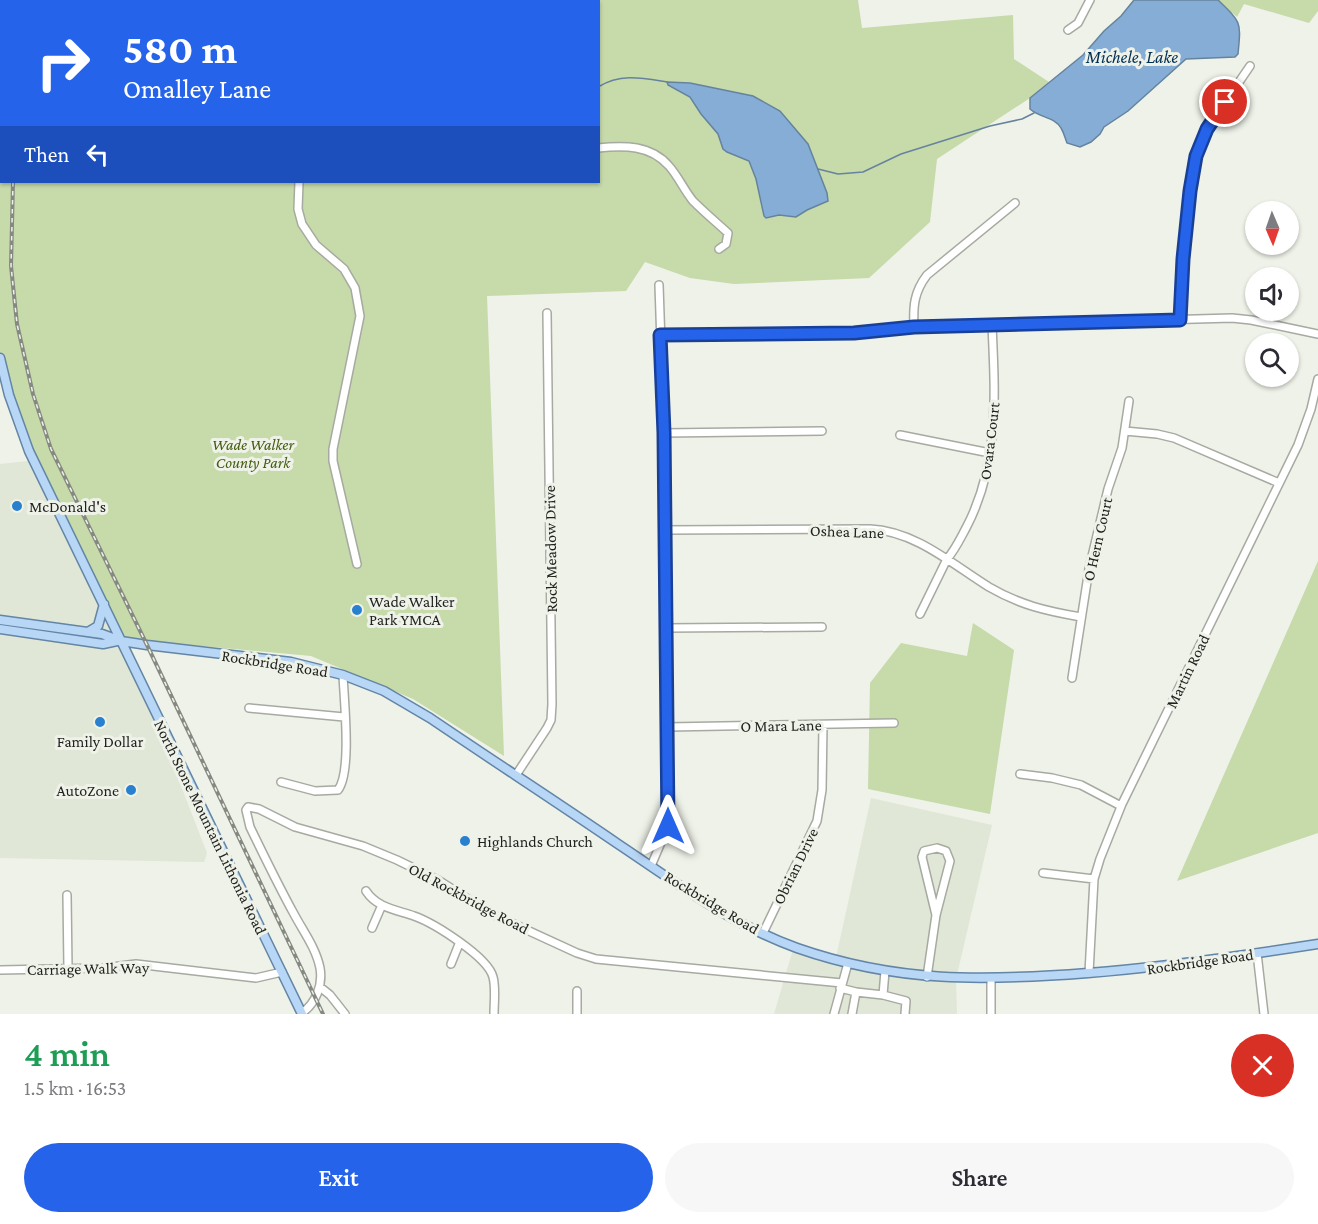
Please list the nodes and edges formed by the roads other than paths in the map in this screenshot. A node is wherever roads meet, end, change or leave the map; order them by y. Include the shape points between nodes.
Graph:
1 (1090, 0) edge
2 (1068, 30) dead end
3 (1250, 66) dead end
4 (600, 148) edge
5 (299, 183) edge
6 (1015, 203) dead end
7 (719, 249) dead end
8 (659, 285) dead end
9 (547, 313) dead end
10 (1180, 320) junction
11 (992, 325) junction
12 (914, 327) junction
13 (1318, 334) edge
14 (660, 335) junction
15 (0, 358) edge
16 (2, 377) edge
17 (1318, 378) edge
18 (1129, 401) dead end
19 (1125, 430) junction
20 (822, 431) dead end
21 (664, 433) junction
22 (900, 435) dead end
23 (990, 453) junction
24 (1279, 483) junction
25 (664, 530) junction
26 (947, 559) junction
27 (357, 564) dead end
28 (104, 603) junction
29 (920, 614) dead end
30 (1081, 617) junction
31 (0, 620) edge
32 (822, 627) dead end
33 (665, 628) junction
34 (0, 629) edge
35 (88, 632) junction
36 (121, 641) junction
37 (343, 675) junction
38 (1072, 678) dead end
39 (249, 708) dead end
40 (344, 717) junction
41 (894, 723) dead end
42 (823, 725) junction
43 (668, 727) junction
44 (1020, 774) dead end
45 (516, 775) junction
46 (281, 782) dead end
47 (1121, 806) junction
48 (651, 866) junction
49 (1043, 873) dead end
50 (1094, 879) junction
51 (366, 891) dead end
52 (67, 896) dead end
53 (382, 905) junction
54 (936, 915) junction
55 (372, 928) dead end
56 (763, 933) junction
57 (459, 944) junction
58 (1318, 944) edge
59 (1257, 953) junction
60 (848, 963) junction
61 (451, 964) dead end
62 (68, 968) junction
63 (0, 970) edge
64 (885, 971) junction
65 (282, 972) junction
66 (1089, 973) junction
67 (927, 977) junction
68 (991, 979) junction
69 (841, 986) junction
70 (320, 987) junction
71 (577, 991) dead end
72 (856, 992) junction
73 (883, 995) junction
74 (302, 1013) edge
75 (345, 1014) edge
76 (494, 1014) edge
77 (577, 1014) edge
78 (834, 1014) edge
79 (852, 1014) edge
80 (904, 1014) edge
81 (991, 1014) edge
82 (1264, 1014) edge

1 - 2 street via 1078,23
3 - 10 street via 1207,129 1196,156
4 - 7 street via 630,146 661,158 693,200 728,233 726,243
5 - 27 street via 302,224 316,245 344,269 355,288 360,316 333,448
6 - 12 street via 927,274 914,300
8 - 14 street
9 - 45 street, Rock Meadow Drive via 551,720
10 - 11 street
10 - 13 street via 1251,320
11 - 12 street
11 - 23 street, Ovara Court via 995,402
12 - 14 street via 854,333
14 - 21 street
15 - 16 main road, North Stone Mountain Lithonia Road
16 - 28 main road, North Stone Mountain Lithonia Road via 29,451
17 - 24 street, Martin Road via 1305,427
18 - 19 street, O Hern Court
19 - 24 street via 1174,438
19 - 30 street, O Hern Court via 1098,528
20 - 21 street
21 - 25 street
22 - 23 street
23 - 26 street, Ovara Court via 976,509
24 - 47 street, Martin Road
25 - 26 street, Oshea Lane via 879,530 903,536
25 - 33 street
26 - 29 street, Ovara Court
26 - 30 street, Oshea Lane via 1021,602 1040,610
28 - 35 main road via 98,626
28 - 36 main road, North Stone Mountain Lithonia Road
30 - 38 street, O Hern Court
31 - 35 main road, Rockbridge Road
32 - 33 street
33 - 43 street
34 - 36 main road, Rockbridge Road via 104,644
35 - 36 main road, Rockbridge Road
36 - 37 main road, Rockbridge Road via 291,662
36 - 65 main road, North Stone Mountain Lithonia Road
37 - 40 street
37 - 45 main road, Rockbridge Road via 384,690
39 - 40 street
40 - 46 street via 344,776 338,790 315,791
41 - 42 street, O Mara Lane
42 - 43 street, O Mara Lane
42 - 56 street, Obrian Drive via 822,790 817,821
43 - 48 street via 668,826
44 - 47 street via 1081,785
45 - 48 main road, Rockbridge Road
47 - 50 street, Martin Road
48 - 56 main road, Rockbridge Road
49 - 50 street
50 - 66 street, Martin Road
51 - 53 street
52 - 62 street
53 - 55 street
53 - 57 street via 432,924
54 - 54 street via 950,861 946,850 937,848 924,851 922,857
54 - 67 street
56 - 60 main road, Rockbridge Road via 796,948
57 - 61 street
57 - 76 street via 490,968
58 - 59 main road, Rockbridge Road
59 - 66 main road, Rockbridge Road
59 - 82 street
60 - 64 main road, Rockbridge Road
60 - 69 street
62 - 63 street, Carriage Walk Way
62 - 65 street, Carriage Walk Way via 136,964 256,978
64 - 67 main road, Rockbridge Road
64 - 73 street
65 - 74 main road, North Stone Mountain Lithonia Road
66 - 68 main road, Rockbridge Road
67 - 68 main road, Rockbridge Road
68 - 81 street
69 - 70 street, Old Rockbridge Road via 596,959 490,913 398,860 295,827 252,807 246,810 250,827 318,960
69 - 72 street, Old Rockbridge Road
69 - 78 street
70 - 74 street
70 - 75 street
71 - 77 street
72 - 73 street, Old Rockbridge Road
72 - 79 street
73 - 80 street via 906,1001

